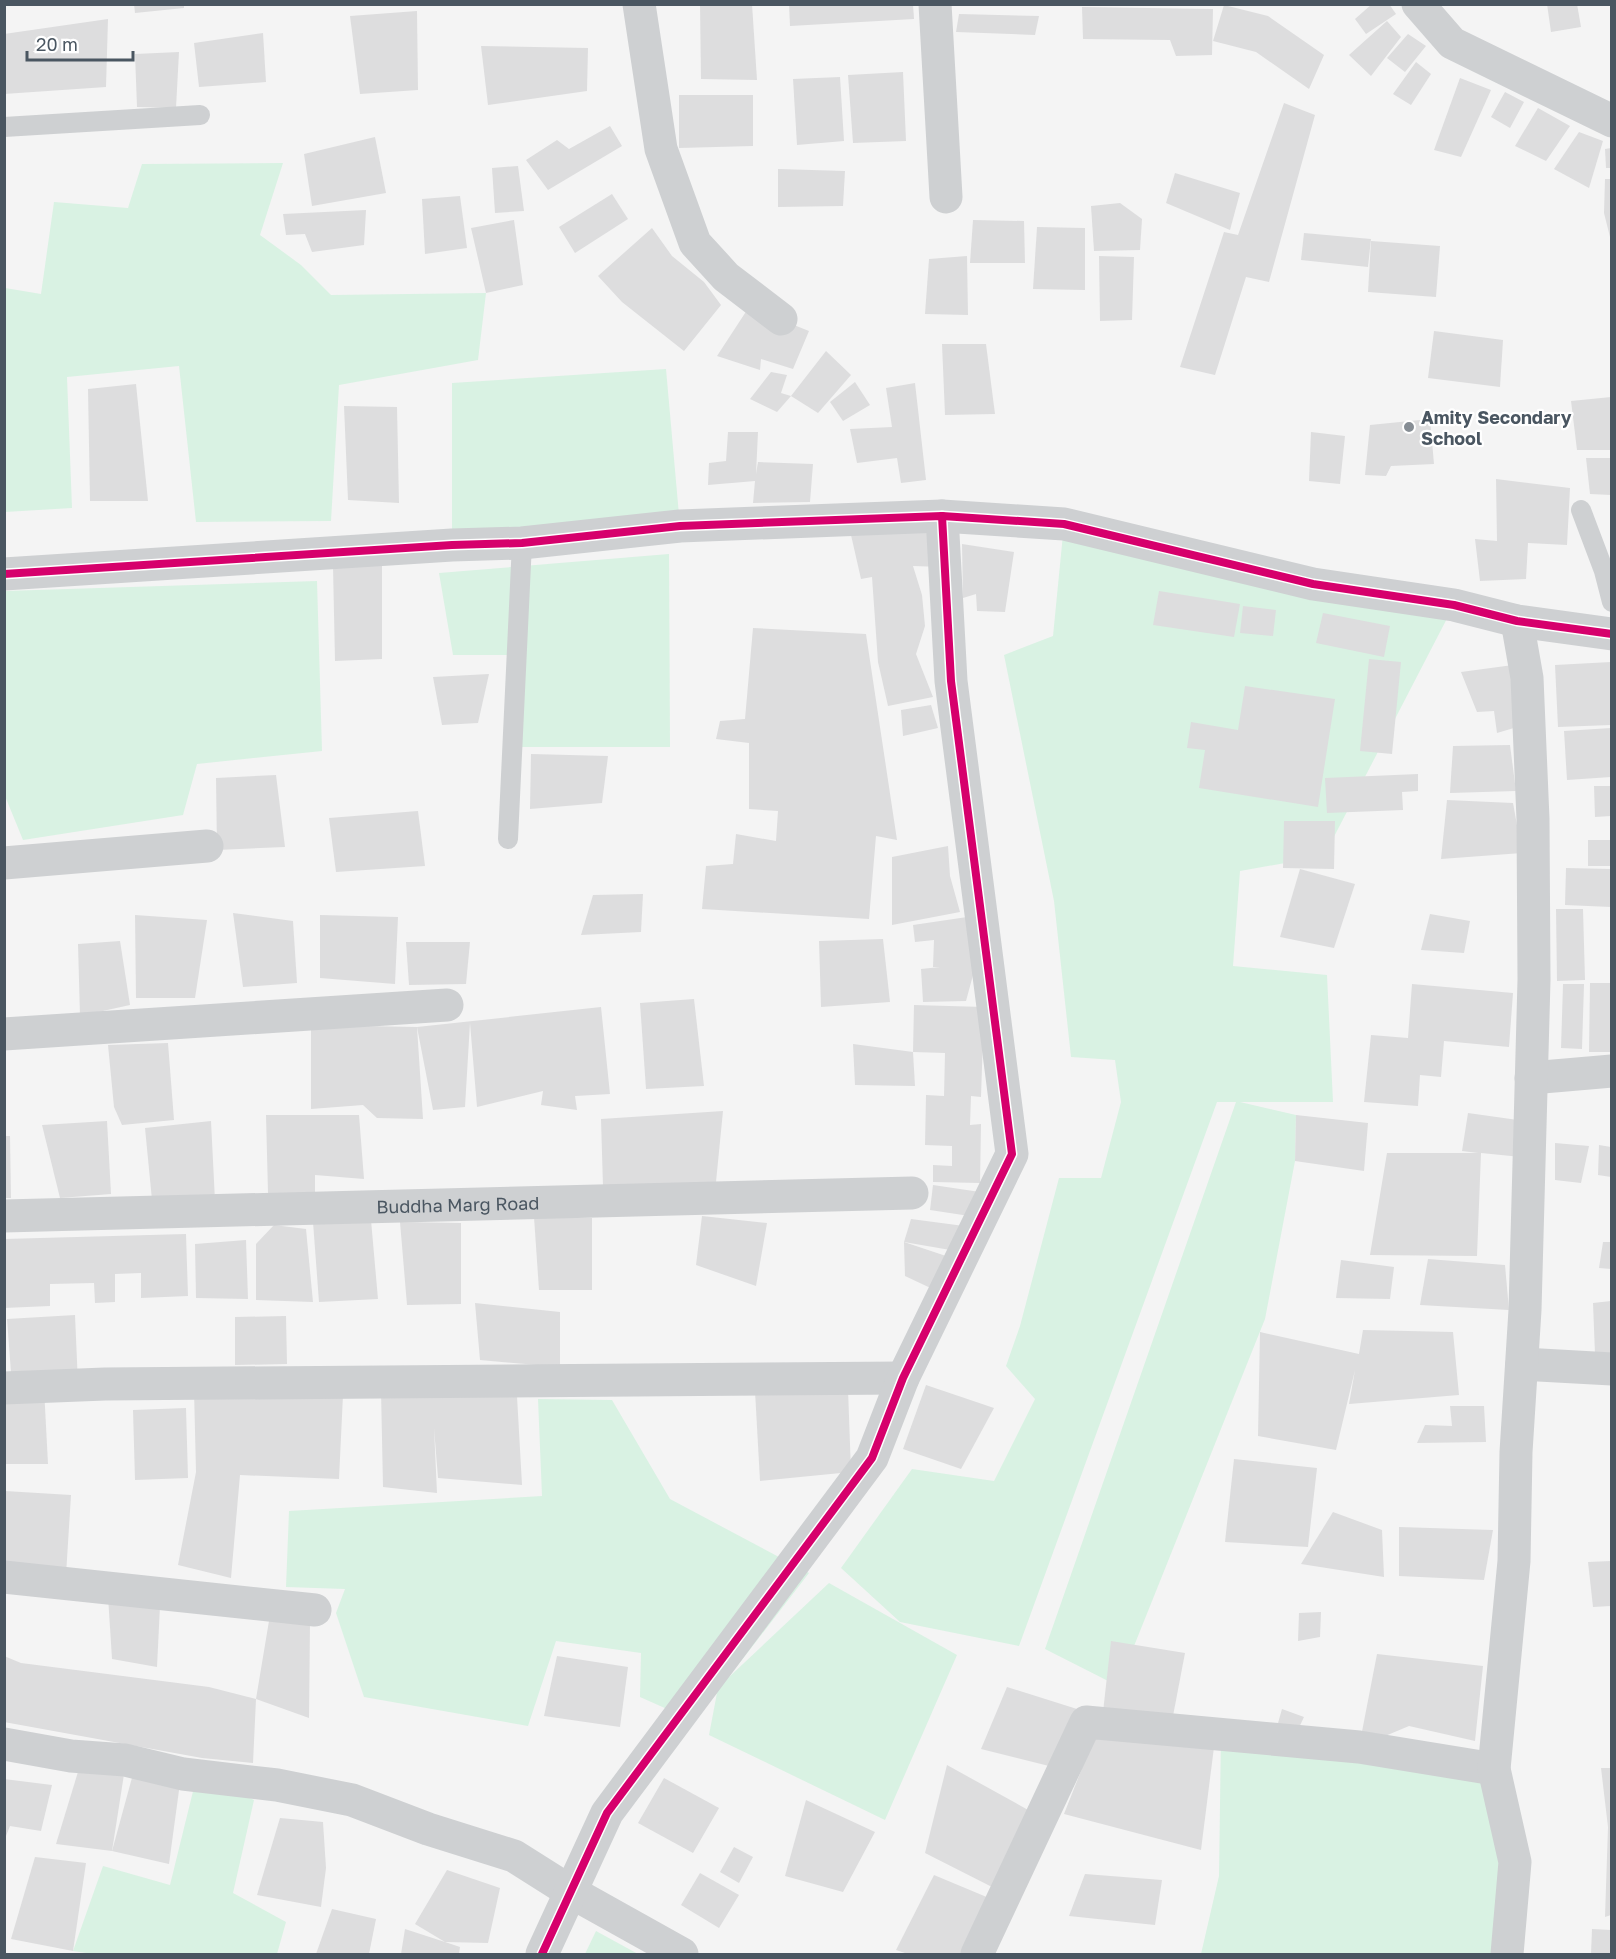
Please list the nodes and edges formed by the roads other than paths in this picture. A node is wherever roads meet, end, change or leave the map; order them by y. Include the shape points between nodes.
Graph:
1 (639, 4) edge
2 (935, 4) edge
3 (1418, 4) edge
4 (200, 115) dead end
5 (1611, 121) edge
6 (4, 127) edge
7 (946, 197) dead end
8 (781, 319) dead end
9 (1581, 510) dead end
10 (942, 516) junction
11 (522, 543) junction
12 (4, 574) edge
13 (1611, 602) edge
14 (1517, 621) junction
15 (1611, 634) edge
16 (508, 839) dead end
17 (207, 846) dead end
18 (4, 863) edge
19 (447, 1005) dead end
20 (4, 1034) edge
21 (1611, 1071) edge
22 (1531, 1078) junction
23 (912, 1193) dead end
24 (4, 1216) edge
25 (1522, 1364) junction
26 (1611, 1369) edge
27 (903, 1378) junction
28 (4, 1388) edge
29 (4, 1577) edge
30 (315, 1610) dead end
31 (4, 1744) edge
32 (1494, 1769) junction
33 (571, 1892) junction
34 (542, 1954) edge
35 (682, 1954) edge
36 (977, 1954) edge
37 (1507, 1954) edge

1 - 8 street via 661,149 695,243 726,277
2 - 7 street
3 - 5 street via 1452,43
4 - 6 lane
9 - 13 lane
10 - 11 street via 680,526
10 - 14 street via 1064,524 1313,584 1454,605
10 - 27 street via 951,681 1012,1154
11 - 12 street
11 - 16 lane
14 - 15 street
14 - 22 street via 1527,678 1533,819
17 - 18 street
19 - 20 street
21 - 22 street
22 - 25 street
23 - 24 street, Buddha Marg Road
25 - 26 street
25 - 32 street via 1514,1561
27 - 28 street
27 - 33 street via 872,1458 607,1813
29 - 30 street
31 - 33 street via 125,1760 183,1774 278,1785 352,1800 514,1856
32 - 36 street via 1359,1747 1086,1722
32 - 37 street via 1515,1862
33 - 34 street
33 - 35 street

